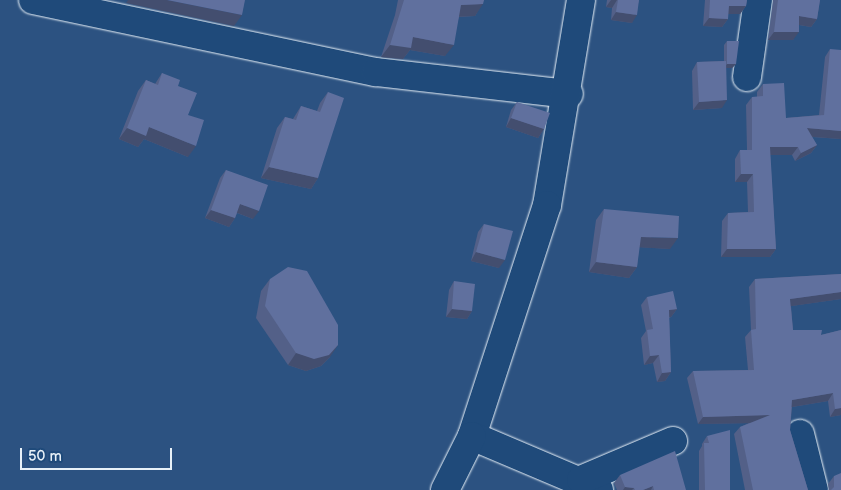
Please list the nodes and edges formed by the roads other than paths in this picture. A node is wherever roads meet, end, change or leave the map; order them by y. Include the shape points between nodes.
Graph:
1 (33, 0) edge
2 (581, 0) edge
3 (758, 0) edge
4 (747, 77) dead end
5 (568, 94) junction
6 (800, 434) dead end
7 (472, 436) junction
8 (674, 441) dead end
9 (590, 485) edge
10 (445, 490) edge
11 (814, 490) edge

1 - 5 street via 376,72
2 - 5 street
3 - 4 street
5 - 7 street via 547,205
6 - 11 street
7 - 9 street
7 - 10 street
8 - 9 street

